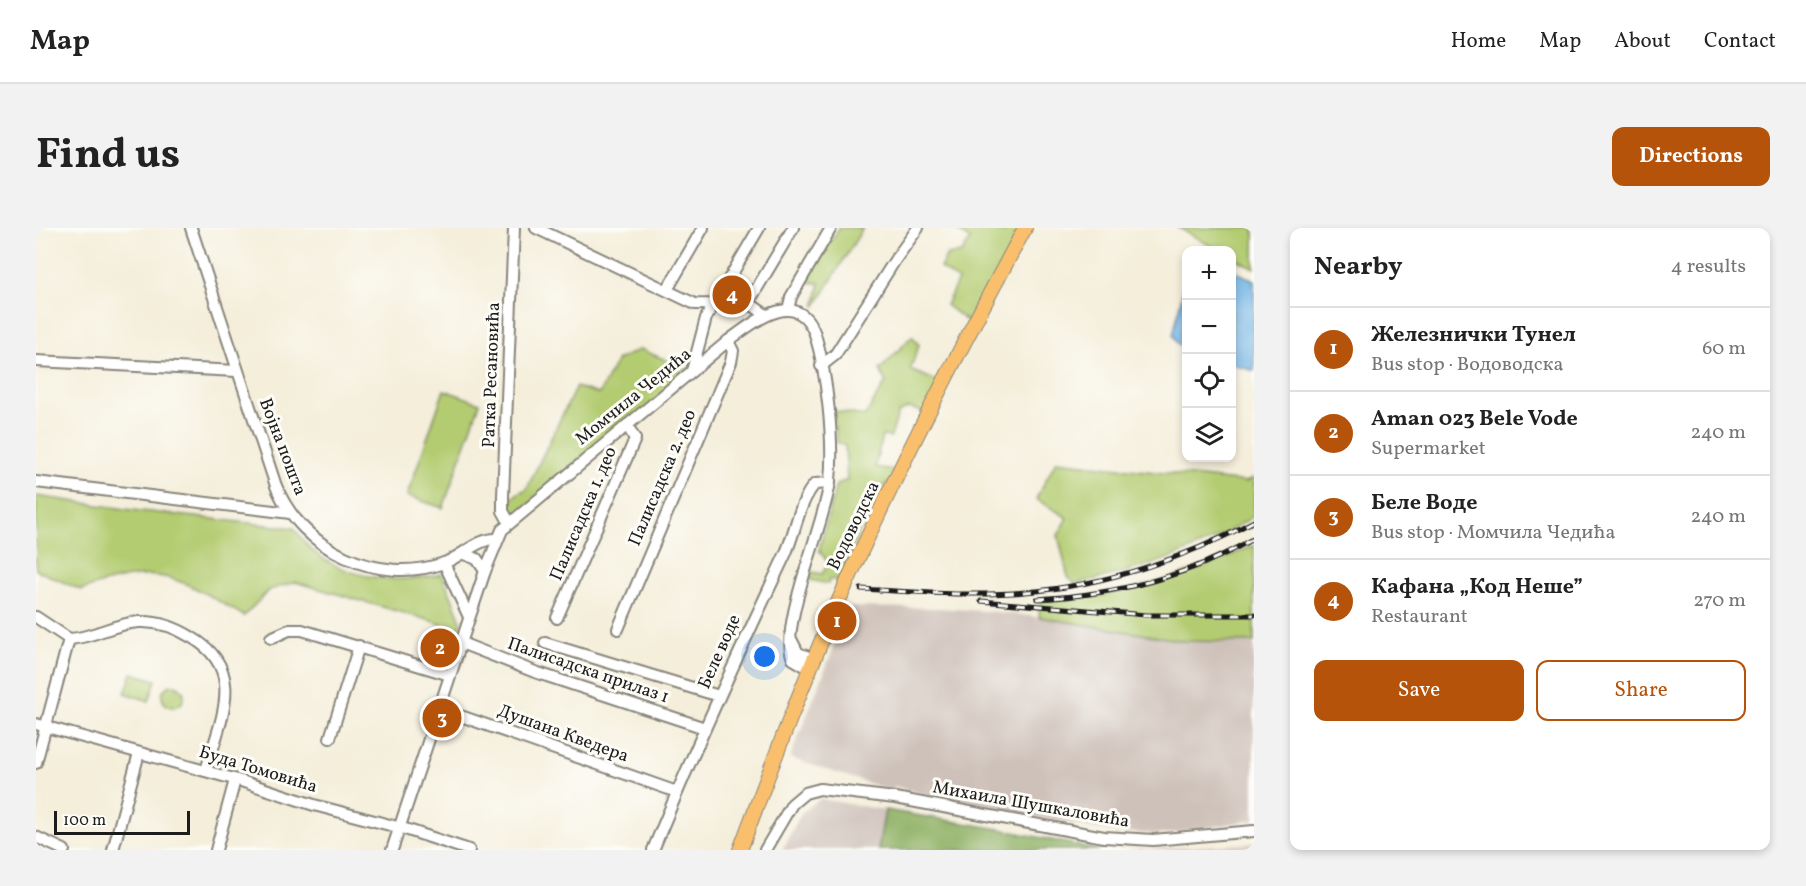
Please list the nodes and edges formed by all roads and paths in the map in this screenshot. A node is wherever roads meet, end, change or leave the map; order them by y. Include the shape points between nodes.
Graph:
1 (191, 228) edge
2 (514, 228) edge
3 (536, 228) edge
4 (703, 228) edge
5 (759, 228) edge
6 (794, 228) edge
7 (831, 228) edge
8 (918, 228) edge
9 (1025, 228) edge
10 (555, 232) edge
11 (667, 290) junction
12 (714, 305) junction
13 (747, 305) junction
14 (788, 310) junction
15 (766, 315) junction
16 (728, 341) junction
17 (36, 361) edge
18 (821, 366) junction
19 (237, 371) junction
20 (692, 371) junction
21 (627, 424) junction
22 (36, 482) edge
23 (830, 483) junction
24 (291, 513) junction
25 (509, 522) junction
26 (497, 539) junction
27 (464, 554) junction
28 (444, 563) junction
29 (485, 571) junction
30 (36, 617) edge
31 (469, 617) junction
32 (557, 618) dead end
33 (618, 629) dead end
34 (271, 638) dead end
35 (69, 639) junction
36 (460, 643) junction
37 (545, 643) dead end
38 (359, 646) junction
39 (812, 664) junction
40 (450, 675) junction
41 (718, 696) junction
42 (438, 708) junction
43 (41, 725) edge
44 (705, 728) junction
45 (330, 738) dead end
46 (139, 753) junction
47 (36, 762) edge
48 (206, 771) junction
49 (235, 780) junction
50 (677, 792) junction
51 (398, 827) junction
52 (1254, 831) edge
53 (36, 837) edge
54 (64, 850) edge
55 (113, 850) edge
56 (216, 850) edge
57 (392, 850) edge
58 (469, 850) edge
59 (653, 850) edge
60 (740, 850) edge
61 (765, 850) edge

1 - 19 street, Војна пошта
2 - 25 street, Ратка Ресановића via 503,496 503,511
3 - 10 street
4 - 11 street
5 - 12 street
6 - 13 street
7 - 14 street via 791,297
8 - 18 street via 835,355
9 - 39 main road, Водоводска via 942,383
10 - 11 street
11 - 12 street via 695,304
12 - 13 street
12 - 20 street via 702,327
13 - 15 street
14 - 15 street, Момчила Чедића
14 - 18 street via 813,327
15 - 16 street, Момчила Чедића
16 - 20 street, Момчила Чедића
16 - 33 street, Палисадска 2. део via 733,351 730,362
17 - 19 street
18 - 23 street via 832,449
19 - 24 street, Војна пошта via 276,486
20 - 21 street, Момчила Чедића
21 - 25 street, Момчила Чедића
21 - 32 street, Палисадска 1. део via 635,439
22 - 24 street
23 - 39 street via 790,638 793,659
23 - 41 street, Беле воде via 815,484 808,495 793,537
24 - 28 street, Војна пошта via 322,544 359,562 400,570
25 - 26 street, Момчила Чедића
26 - 27 street, Војна пошта via 483,542
26 - 29 street, Момчила Чедића
27 - 28 street, Војна пошта
27 - 29 street via 477,559
28 - 31 street
29 - 31 street, Момчила Чедића
30 - 35 street
31 - 36 street, Момчила Чедића
34 - 38 street via 289,630 302,630
35 - 43 street
35 - 48 street via 124,624 156,622 177,629 208,649 225,675 227,696
36 - 40 street, Момчила Чедића
36 - 44 street, Палисадска прилаз 1
37 - 41 street
38 - 40 street
38 - 45 street
39 - 60 main road, Водоводска
40 - 42 street, Момчила Чедића
41 - 44 street, Беле воде
42 - 50 street, Душана Кведера
42 - 51 street, Момчила Чедића
43 - 46 street, Буда Томовића
43 - 47 street
44 - 50 street, Беле воде
46 - 48 street, Буда Томовића
46 - 55 street
48 - 49 street, Буда Томовића
49 - 51 street, Буда Томовића
49 - 56 street
50 - 59 street, Беле воде
51 - 57 street, Момчила Чедића
51 - 58 street, Буда Томовића
52 - 61 street, Михаила Шушкаловића via 1153,840 1104,837 826,789 805,793 792,804
53 - 54 street

